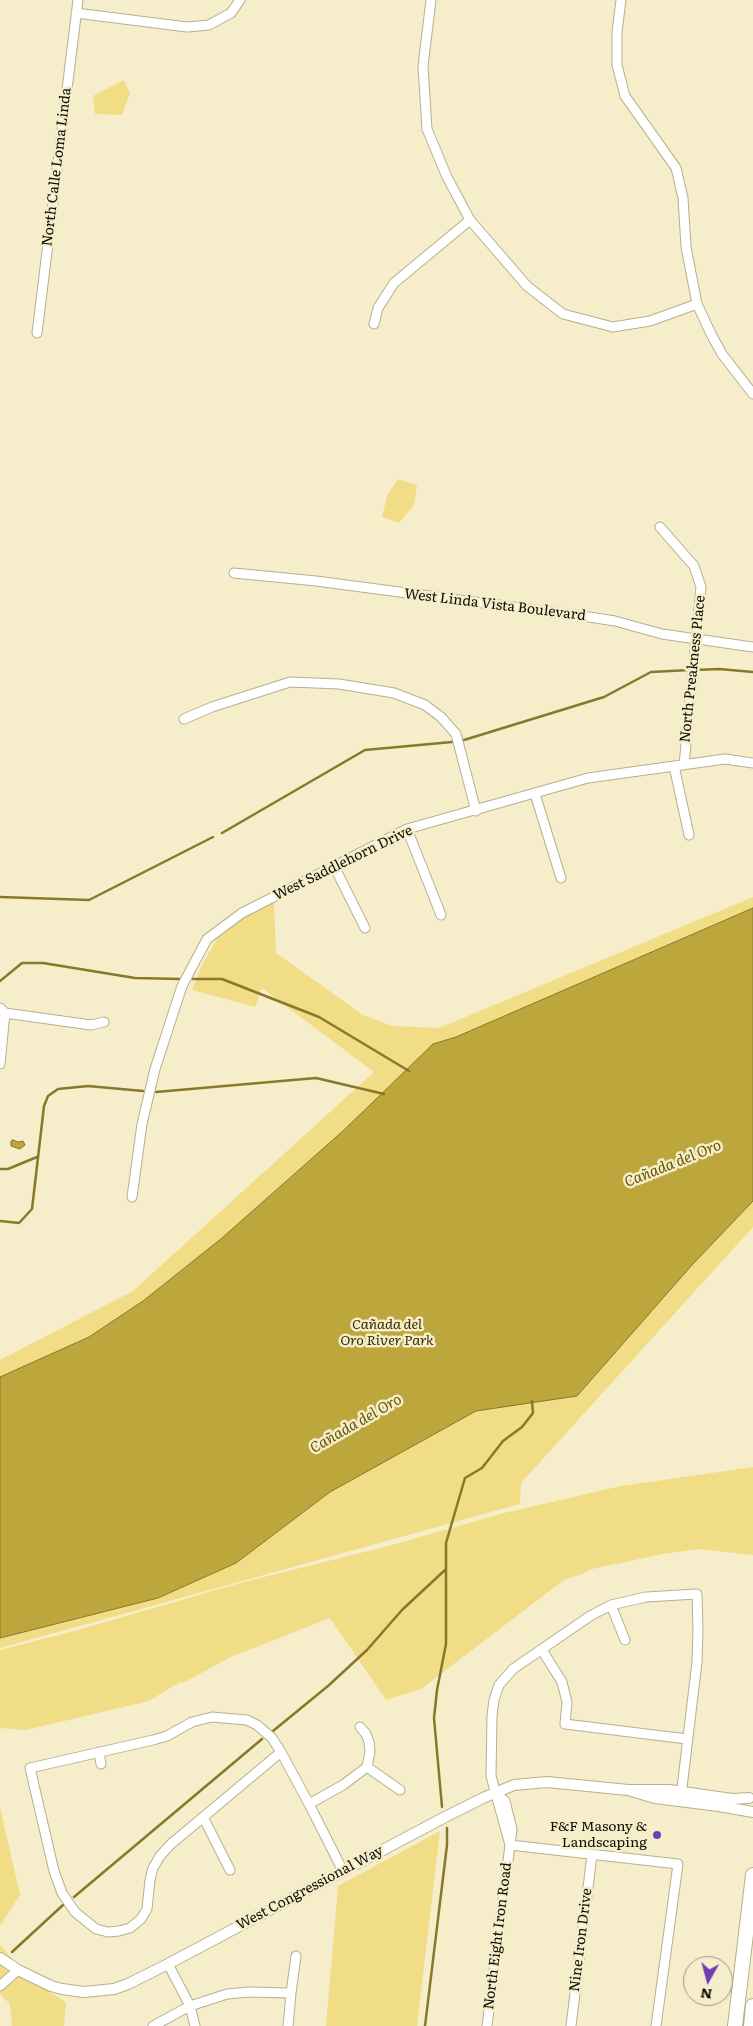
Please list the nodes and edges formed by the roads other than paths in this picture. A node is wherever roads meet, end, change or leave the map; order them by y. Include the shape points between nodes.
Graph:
1 (78, 0) edge
2 (240, 0) edge
3 (431, 0) edge
4 (621, 0) edge
5 (76, 13) junction
6 (470, 220) junction
7 (697, 304) junction
8 (374, 324) dead end
9 (37, 333) dead end
10 (753, 394) edge
11 (660, 527) dead end
12 (234, 573) dead end
13 (697, 640) junction
14 (753, 647) edge
15 (184, 719) dead end
16 (753, 763) edge
17 (684, 765) junction
18 (674, 766) junction
19 (536, 794) junction
20 (476, 811) junction
21 (407, 829) junction
22 (689, 835) dead end
23 (334, 866) junction
24 (562, 878) dead end
25 (441, 915) dead end
26 (365, 928) dead end
27 (3, 1011) edge
28 (104, 1022) dead end
29 (0, 1064) edge
30 (132, 1197) dead end
31 (612, 1605) junction
32 (625, 1640) dead end
33 (542, 1650) junction
34 (360, 1727) dead end
35 (687, 1739) junction
36 (99, 1752) junction
37 (281, 1752) junction
38 (101, 1764) dead end
39 (366, 1768) junction
40 (400, 1790) dead end
41 (495, 1792) junction
42 (681, 1797) junction
43 (751, 1798) edge
44 (718, 1800) junction
45 (309, 1804) junction
46 (753, 1812) edge
47 (203, 1817) junction
48 (321, 1828) junction
49 (311, 1833) dead end
50 (510, 1845) junction
51 (592, 1855) junction
52 (230, 1870) dead end
53 (343, 1871) junction
54 (753, 1875) edge
55 (296, 1956) dead end
56 (0, 1958) edge
57 (168, 1964) junction
58 (18, 1970) junction
59 (0, 1986) edge
60 (290, 1993) junction
61 (190, 2006) junction
62 (753, 2006) edge
63 (153, 2026) edge
64 (195, 2026) edge
65 (288, 2026) edge
66 (487, 2026) edge
67 (571, 2026) edge
68 (656, 2026) edge
69 (735, 2026) edge
70 (751, 2026) edge

1 - 5 street, North Calle Loma Linda
2 - 5 street via 231,13 209,25 187,27
3 - 6 street via 424,66 427,129
4 - 7 street via 617,65 625,96 676,168
5 - 9 street, North Calle Loma Linda
6 - 7 street via 527,286 563,314 613,327 650,321
6 - 8 street via 394,283 378,308
7 - 10 street via 722,354
11 - 13 street, North Preakness Place via 686,556 699,577 702,597
12 - 13 street, West Linda Vista Boulevard via 297,578 589,617
13 - 14 street, West Linda Vista Boulevard
13 - 17 street, North Preakness Place
15 - 20 street via 290,682 339,684 394,693 425,705 456,734
16 - 17 street, West Saddlehorn Drive via 725,760
17 - 18 street, West Saddlehorn Drive
18 - 19 street, West Saddlehorn Drive via 588,778
18 - 22 street
19 - 20 street, West Saddlehorn Drive
19 - 24 street
20 - 21 street, West Saddlehorn Drive
21 - 23 street, West Saddlehorn Drive
21 - 25 street
23 - 26 street
23 - 30 street, West Saddlehorn Drive via 242,913 207,939 182,986 155,1067 142,1124
27 - 28 street via 91,1025
27 - 29 street
31 - 32 street
31 - 33 street, North Eight Iron Road via 590,1616
31 - 35 street, North Eight Iron Road via 646,1598 697,1594 697,1662
33 - 35 street via 564,1687 565,1724
33 - 41 street, North Eight Iron Road via 513,1669 495,1694 490,1751
34 - 39 street via 369,1742
35 - 42 street
36 - 37 street via 167,1736 192,1722 212,1717 236,1718 257,1725 272,1738
36 - 38 street
36 - 47 street via 30,1768 57,1882 85,1927 119,1932 141,1919 147,1909 153,1868 160,1856
37 - 45 street
37 - 47 street
39 - 40 street
39 - 45 street
41 - 42 street, West Congressional Way via 514,1785 547,1782 647,1789
41 - 50 street, North Eight Iron Road
41 - 53 street, West Congressional Way
42 - 44 street, West Congressional Way
43 - 44 street, West Congressional Way via 733,1794
44 - 46 street, West Congressional Way
45 - 48 street
47 - 52 street
48 - 49 street
48 - 53 street
50 - 51 street
50 - 66 street, North Eight Iron Road
51 - 67 street, Nine Iron Drive
51 - 68 street via 678,1864
53 - 57 street, West Congressional Way
54 - 69 main road
55 - 60 street
56 - 58 street, West Congressional Way
57 - 58 street, West Congressional Way via 128,1984 84,1992 52,1986
57 - 61 street
58 - 59 street
60 - 61 street via 227,1994
60 - 65 street
61 - 63 street
61 - 64 street
62 - 70 main road

